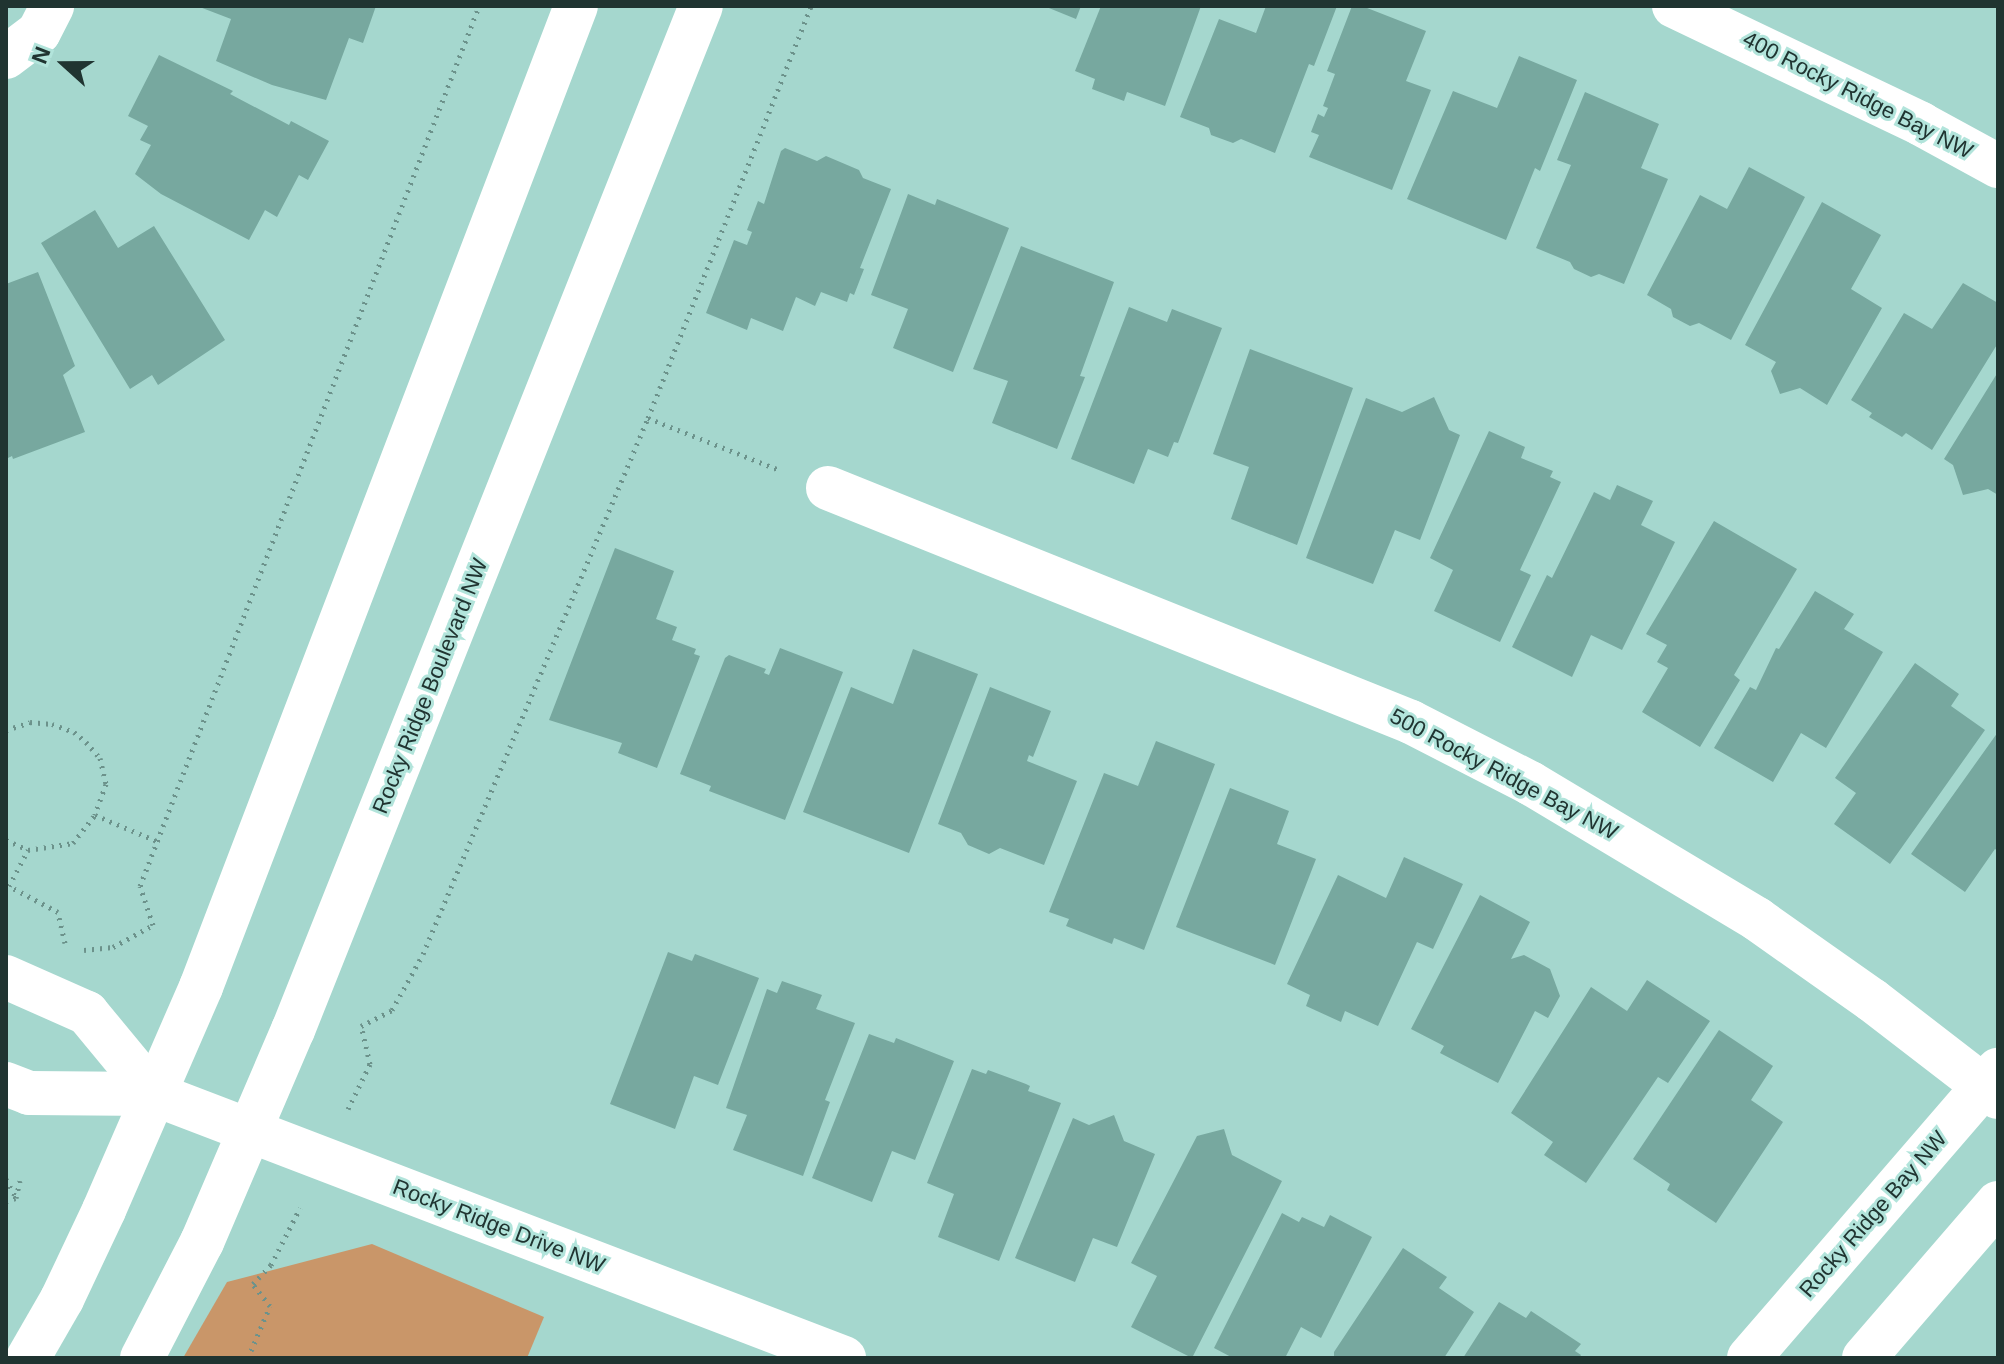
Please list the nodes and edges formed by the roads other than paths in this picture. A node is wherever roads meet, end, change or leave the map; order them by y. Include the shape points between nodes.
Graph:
1 (52, 6) edge
2 (576, 6) edge
3 (701, 6) edge
4 (1674, 6) edge
5 (6, 57) edge
6 (1998, 166) edge
7 (828, 488) road end
8 (6, 977) edge
9 (6, 1084) edge
10 (1994, 1084) edge
11 (154, 1094) junction
12 (250, 1129) junction
13 (1998, 1203) edge
14 (28, 1358) edge
15 (142, 1358) edge
16 (844, 1358) edge
17 (1749, 1358) edge
18 (1864, 1358) edge

1 - 5 street via 39,32
2 - 11 street via 201,987
3 - 12 street, Rocky Ridge Boulevard NW
4 - 6 street, 400 Rocky Ridge Bay NW
7 - 10 street, 500 Rocky Ridge Bay NW via 1411,722 1530,783 1757,919
8 - 11 street via 87,1013
9 - 11 street, Rocky Ridge Drive NW via 29,1093
10 - 17 street, Rocky Ridge Bay NW
11 - 12 street, Rocky Ridge Drive NW
11 - 14 street via 68,1287
12 - 15 street, Rocky Ridge Boulevard NW via 196,1256
12 - 16 street, Rocky Ridge Drive NW
13 - 18 street

